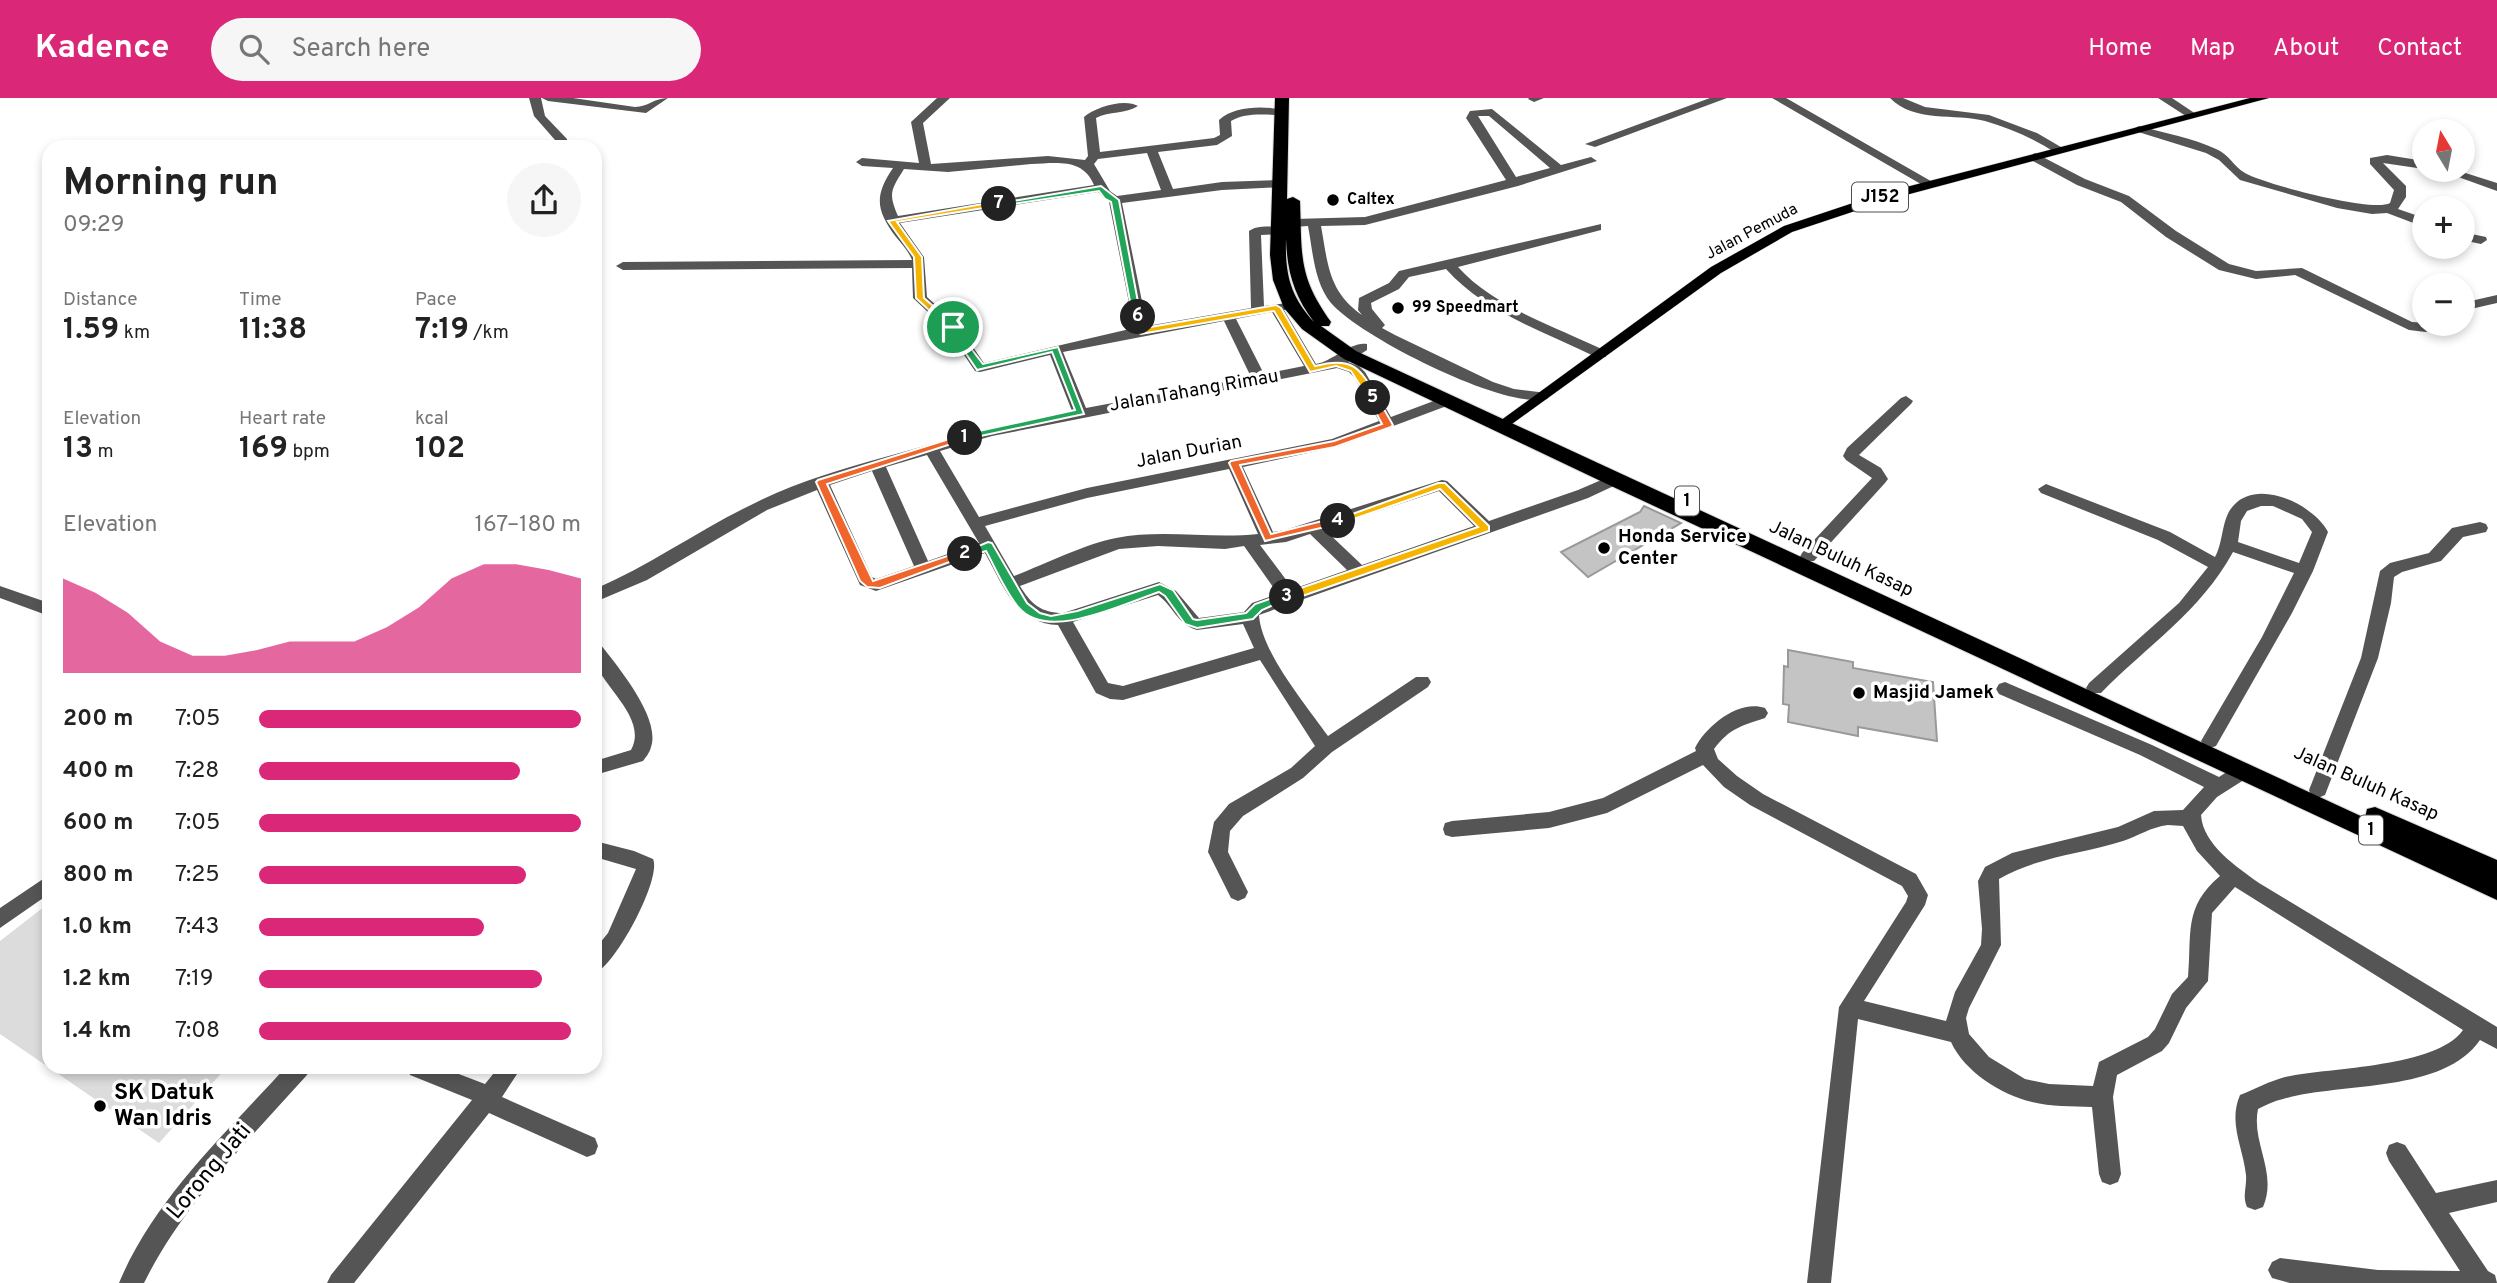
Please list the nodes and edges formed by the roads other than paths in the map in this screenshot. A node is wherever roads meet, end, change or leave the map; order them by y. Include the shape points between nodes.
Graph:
1 (535, 98) edge
2 (548, 98) edge
3 (662, 98) edge
4 (944, 98) edge
5 (1296, 98) edge
6 (1721, 98) edge
7 (1777, 98) edge
8 (1896, 98) edge
9 (2164, 98) edge
10 (2263, 98) edge
11 (1282, 105) edge
12 (1132, 106) dead end
13 (2193, 116) junction
14 (2139, 129) junction
15 (561, 140) edge
16 (1591, 144) dead end
17 (1151, 149) junction
18 (2060, 150) junction
19 (2035, 157) junction
20 (1091, 161) junction
21 (1591, 161) dead end
22 (862, 162) dead end
23 (2412, 163) edge
24 (900, 166) junction
25 (924, 168) junction
26 (1559, 170) junction
27 (2475, 180) edge
28 (1514, 183) junction
29 (1280, 184) junction
30 (1930, 184) junction
31 (2497, 187) edge
32 (1101, 188) junction
33 (1168, 193) junction
34 (1115, 200) junction
35 (2388, 209) junction
36 (2412, 218) edge
37 (892, 221) junction
38 (1294, 223) junction
39 (1314, 223) junction
40 (1597, 227) dead end
41 (1279, 231) junction
42 (2475, 239) edge
43 (2482, 240) dead end
44 (918, 264) junction
45 (1450, 265) junction
46 (624, 266) dead end
47 (2497, 299) edge
48 (2475, 304) edge
49 (1283, 306) junction
50 (1258, 311) junction
51 (1228, 316) junction
52 (2412, 326) edge
53 (1141, 331) junction
54 (1386, 334) junction
55 (1055, 349) junction
56 (1601, 354) junction
57 (1350, 355) junction
58 (1313, 370) junction
59 (1259, 379) junction
60 (1542, 396) junction
61 (1447, 401) junction
62 (1906, 401) dead end
63 (1080, 412) junction
64 (1506, 421) junction
65 (1388, 425) junction
66 (932, 448) junction
67 (1234, 463) junction
68 (877, 464) junction
69 (1613, 480) junction
70 (821, 482) junction
71 (2046, 489) dead end
72 (976, 523) junction
73 (1486, 528) junction
74 (2480, 528) dead end
75 (1314, 529) junction
76 (1268, 539) junction
77 (1249, 542) junction
78 (2229, 545) junction
79 (988, 546) junction
80 (1808, 557) junction
81 (2217, 565) junction
82 (924, 569) junction
83 (2305, 571) junction
84 (1359, 572) junction
85 (1010, 584) junction
86 (0, 592) edge
87 (602, 593) edge
88 (1288, 597) junction
89 (42, 607) edge
90 (1250, 617) junction
91 (1063, 619) junction
92 (1264, 652) junction
93 (602, 661) edge
94 (1422, 682) dead end
95 (2095, 688) junction
96 (2005, 689) dead end
97 (1759, 713) dead end
98 (2210, 741) junction
99 (1326, 747) junction
100 (1704, 755) junction
101 (602, 766) edge
102 (2244, 771) junction
103 (2220, 786) junction
104 (2318, 790) junction
105 (2190, 819) junction
106 (1452, 829) dead end
107 (602, 851) edge
108 (2497, 871) edge
109 (2234, 876) junction
110 (42, 888) edge
111 (2497, 890) edge
112 (1238, 892) dead end
113 (0, 919) edge
114 (602, 955) edge
115 (1849, 1007) junction
116 (2478, 1026) junction
117 (1956, 1032) junction
118 (2497, 1039) edge
119 (294, 1074) edge
120 (432, 1074) edge
121 (506, 1074) edge
122 (2102, 1097) junction
123 (486, 1098) junction
124 (587, 1146) dead end
125 (2397, 1153) dead end
126 (2110, 1174) dead end
127 (2497, 1191) edge
128 (2255, 1199) dead end
129 (2432, 1205) junction
130 (2280, 1270) dead end
131 (2483, 1282) edge
132 (131, 1283) edge
133 (339, 1283) edge
134 (1819, 1283) edge

1 - 15 street via 541,118
2 - 3 street via 635,110 646,110
4 - 25 street via 917,122
5 - 38 highway, Jalan Buluh Kasap / 1
6 - 16 street
7 - 30 street
8 - 18 street via 1903,104 1944,113 1985,117 2026,131
9 - 13 street
10 - 13 main road, Jalan Pemuda / J152
11 - 17 street via 1233,115 1225,120 1224,139
11 - 29 highway, Jalan Buluh Kasap / 1
12 - 20 street via 1102,110 1090,117
13 - 14 main road, Jalan Pemuda / J152
14 - 18 main road, Jalan Pemuda / J152
14 - 35 street via 2222,155 2232,170 2244,177 2337,204
17 - 20 street
17 - 33 street
18 - 19 main road, Jalan Pemuda / J152
19 - 30 main road, Jalan Pemuda / J152
19 - 52 street via 2135,205 2224,267 2256,275 2297,271
20 - 25 street via 1035,159
20 - 32 street
21 - 26 street
22 - 24 street
23 - 35 street via 2374,161 2400,186 2399,201
24 - 25 street
24 - 37 street via 884,192
26 - 28 street
26 - 28 street via 1508,145
27 - 31 street
28 - 39 street via 1365,221
29 - 33 street
29 - 41 highway, Jalan Buluh Kasap / 1
30 - 56 main road, Jalan Pemuda / J152 via 1835,212 1766,240 1716,270
32 - 34 street
32 - 37 street
33 - 34 street
34 - 53 street
35 - 36 street
37 - 44 street via 914,249
38 - 39 street
38 - 57 highway, Jalan Buluh Kasap / 1 via 1295,268 1308,306
39 - 54 street via 1328,286 1336,300
40 - 45 street
41 - 49 highway, Jalan Buluh Kasap / 1
41 - 50 street via 1255,232
42 - 43 street
44 - 46 street
44 - 55 street via 920,298 959,335 978,366
45 - 54 street via 1404,274 1394,286 1364,301 1365,310
45 - 56 street via 1477,291
47 - 48 street
49 - 50 street
49 - 57 highway, Jalan Buluh Kasap / 1
49 - 58 street
50 - 51 street
51 - 53 street
51 - 59 street
53 - 55 street
54 - 60 street via 1408,349 1503,391
55 - 63 street
56 - 60 main road, Jalan Pemuda / J152
57 - 58 street, Jalan Tahang Rimau
57 - 61 highway, Jalan Buluh Kasap / 1
57 - 64 highway, Jalan Buluh Kasap / 1
57 - 65 street
58 - 59 street, Jalan Tahang Rimau
59 - 63 street, Jalan Tahang Rimau
60 - 64 main road, Jalan Pemuda / J152
61 - 64 highway, Jalan Buluh Kasap / 1
61 - 65 street, Jalan Durian
62 - 80 street via 1852,452 1855,461 1877,472 1880,479
63 - 66 street, Jalan Tahang Rimau
64 - 69 highway, Jalan Buluh Kasap / 1
64 - 80 highway, Jalan Buluh Kasap / 1
65 - 67 street, Jalan Durian via 1335,443
66 - 68 street, Jalan Tahang Rimau
66 - 72 street
67 - 72 street, Jalan Durian via 1087,493
67 - 76 street
68 - 70 street, Jalan Tahang Rimau
68 - 82 street
69 - 73 street
69 - 102 highway, Jalan Buluh Kasap / 1
70 - 82 street via 866,581 876,585
70 - 87 street, Jalan Tahang Rimau via 761,506 641,576
71 - 81 street via 2164,536
72 - 79 street
73 - 75 street via 1442,485
73 - 84 street
74 - 104 street via 2458,531 2433,559 2397,567 2386,575 2371,654
75 - 76 street
75 - 84 street
76 - 77 street
77 - 85 street via 1117,543
77 - 88 street
78 - 81 street
78 - 83 street
78 - 83 street via 2232,524 2242,506 2274,502 2304,513 2318,525 2320,532
79 - 82 street
79 - 85 street
80 - 95 highway, Jalan Buluh Kasap / 1
81 - 95 street via 2179,614
83 - 98 street
84 - 88 street
85 - 91 street via 1023,605 1037,616
86 - 89 street
88 - 90 street via 1259,607
90 - 91 street via 1197,624 1160,588
90 - 92 street
91 - 92 street via 1102,688 1110,692 1145,687
92 - 99 street
93 - 101 street via 636,713 646,744 637,756
94 - 99 street
95 - 98 highway, Jalan Buluh Kasap / 1
96 - 103 street
97 - 100 street via 1734,718 1708,743
98 - 104 highway, Jalan Buluh Kasap / 1
99 - 112 street via 1297,773 1236,810 1221,828 1218,852
100 - 106 street via 1607,805 1549,820
100 - 115 street via 1718,771 1785,817 1897,872 1914,887 1918,895 1915,905
102 - 103 street
102 - 111 highway, Jalan Buluh Kasap / 1
103 - 105 street via 2197,803
104 - 108 highway, Jalan Buluh Kasap / 1
105 - 109 street via 2200,840
105 - 117 street via 2154,819 2121,834 2012,861 1992,873 1987,892 1991,944 1960,1002
107 - 114 street via 646,865 646,873 615,939
109 - 116 street
109 - 122 street via 2205,903 2198,923 2198,981 2179,1001 2155,1044 2107,1069
110 - 113 street
115 - 117 street
115 - 134 street
116 - 118 street
116 - 128 street via 2463,1047 2437,1061 2283,1088 2248,1102 2244,1113 2259,1181
117 - 122 street via 1983,1065 2011,1083 2029,1091
119 - 132 street, Lorong Jati via 181,1203 158,1233
120 - 123 street
121 - 123 street
122 - 126 street
123 - 124 street
123 - 133 street
125 - 129 street
127 - 129 street
129 - 131 street
130 - 131 street via 2378,1282

